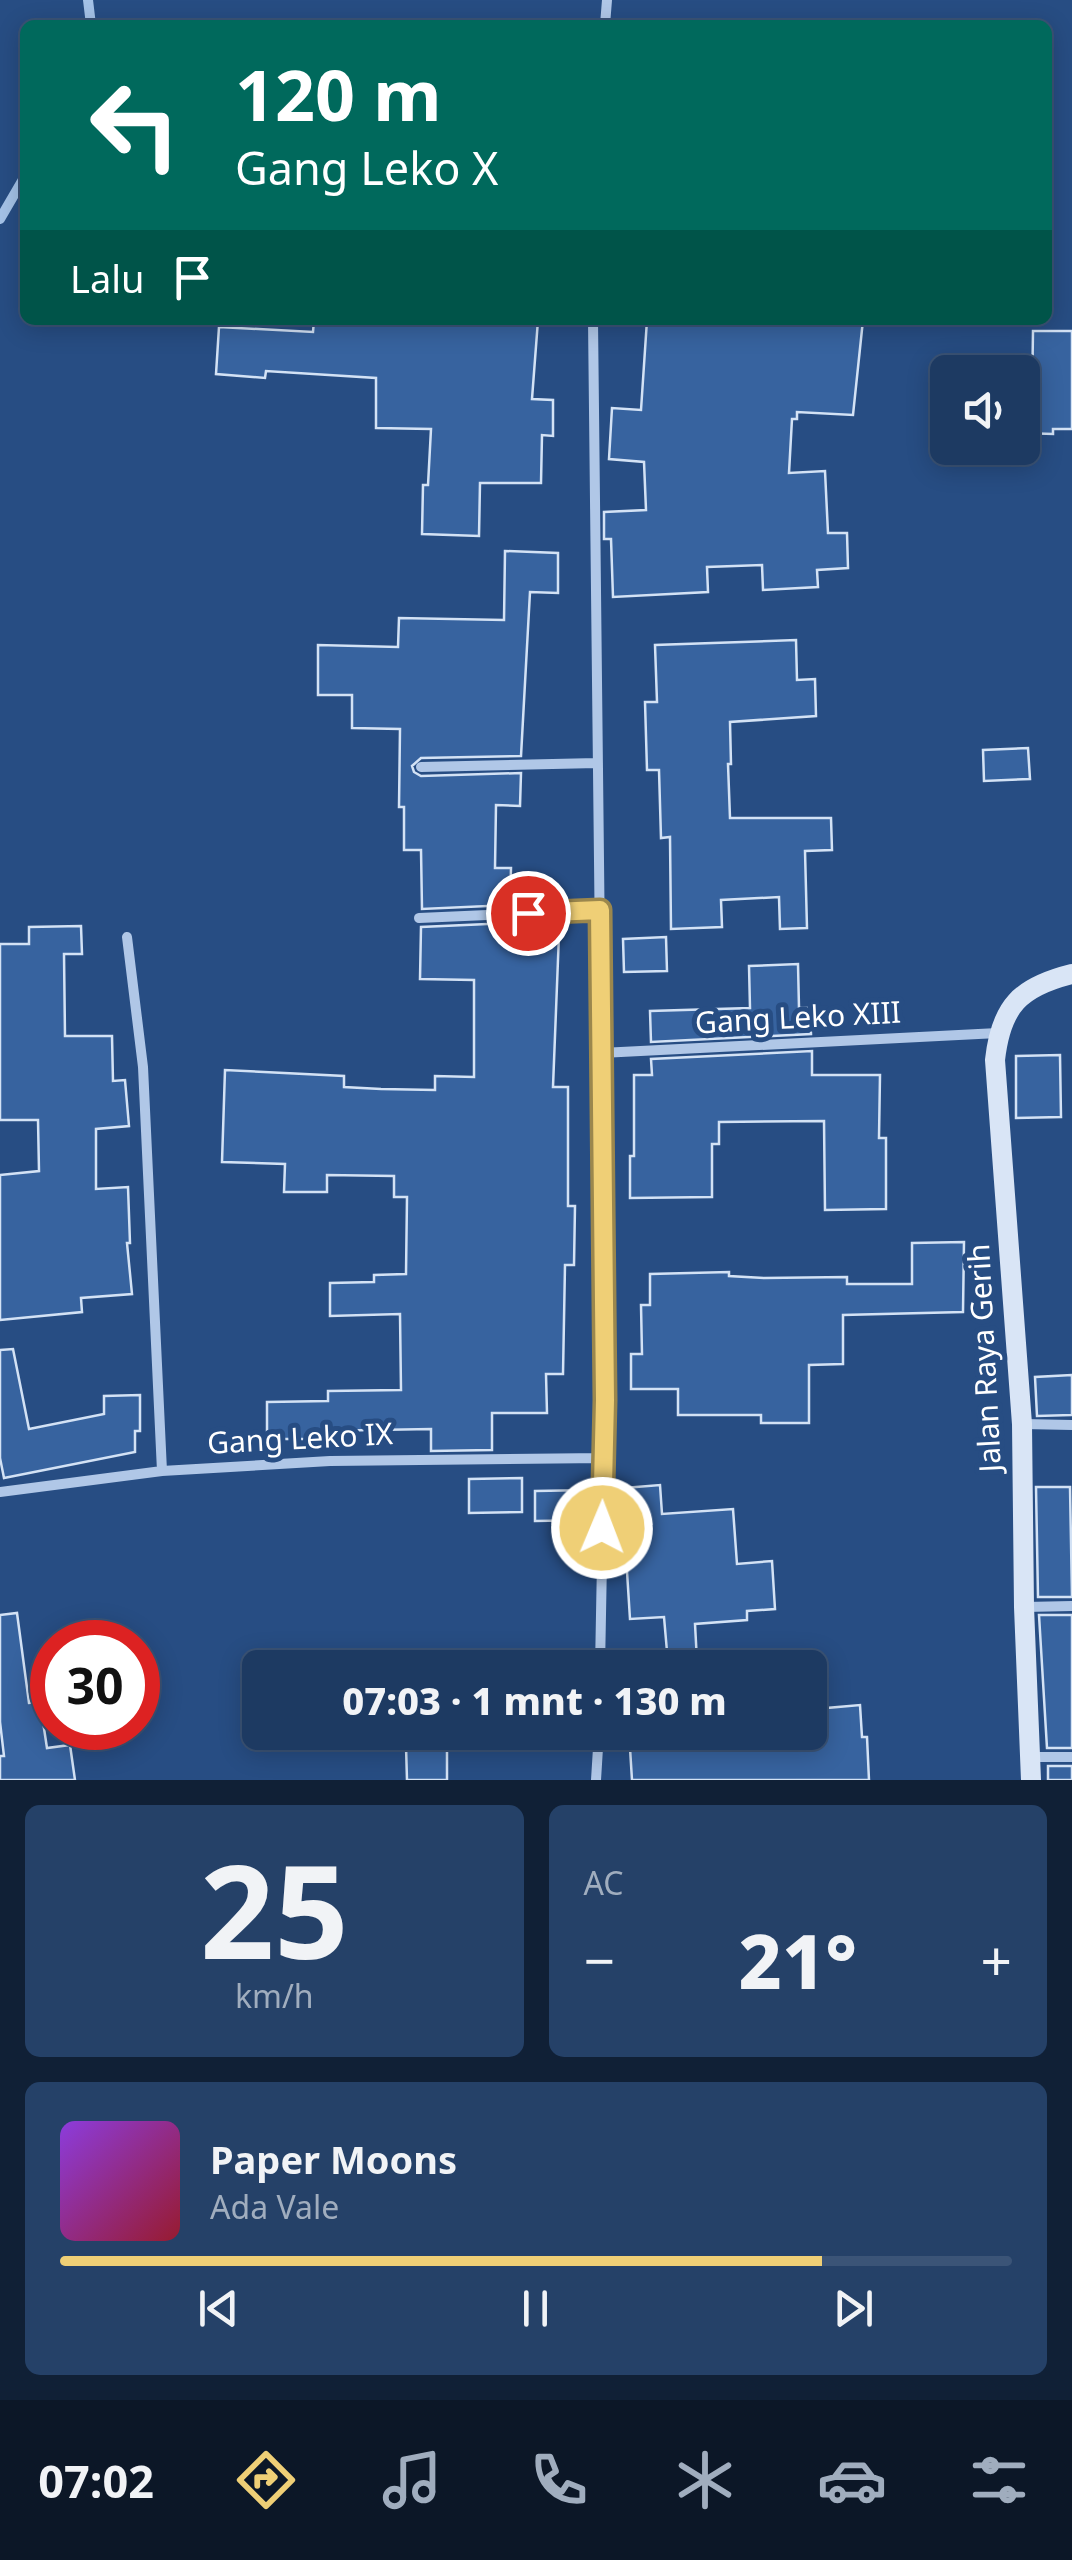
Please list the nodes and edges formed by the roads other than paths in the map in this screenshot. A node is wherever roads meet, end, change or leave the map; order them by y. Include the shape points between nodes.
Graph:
1 (593, 325) edge
2 (597, 763) junction
3 (421, 767) dead end
4 (600, 910) junction
5 (419, 918) dead end
6 (127, 936) dead end
7 (1072, 974) edge
8 (998, 1033) junction
9 (601, 1054) junction
10 (1022, 1424) junction
11 (1072, 1425) edge
12 (603, 1458) junction
13 (162, 1472) junction
14 (0, 1492) edge
15 (1024, 1606) junction
16 (1072, 1606) edge
17 (600, 1650) edge
18 (598, 1750) edge
19 (1032, 1757) junction
20 (1072, 1757) edge
21 (596, 1780) edge
22 (1031, 1780) edge

1 - 2 street
2 - 3 street
2 - 4 street
4 - 5 street
4 - 9 street
6 - 13 street via 144,1066
7 - 8 street via 1020,996
8 - 9 street, Gang Leko XIII
8 - 10 street, Jalan Raya Gerih
9 - 12 street
10 - 11 street
10 - 15 street, Jalan Raya Gerih
12 - 13 street, Gang Leko IX via 330,1461
12 - 17 street
13 - 14 street, Gang Leko IX
15 - 16 street
15 - 19 street, Jalan Raya Gerih
18 - 21 street
19 - 20 street
19 - 22 street, Jalan Raya Gerih

